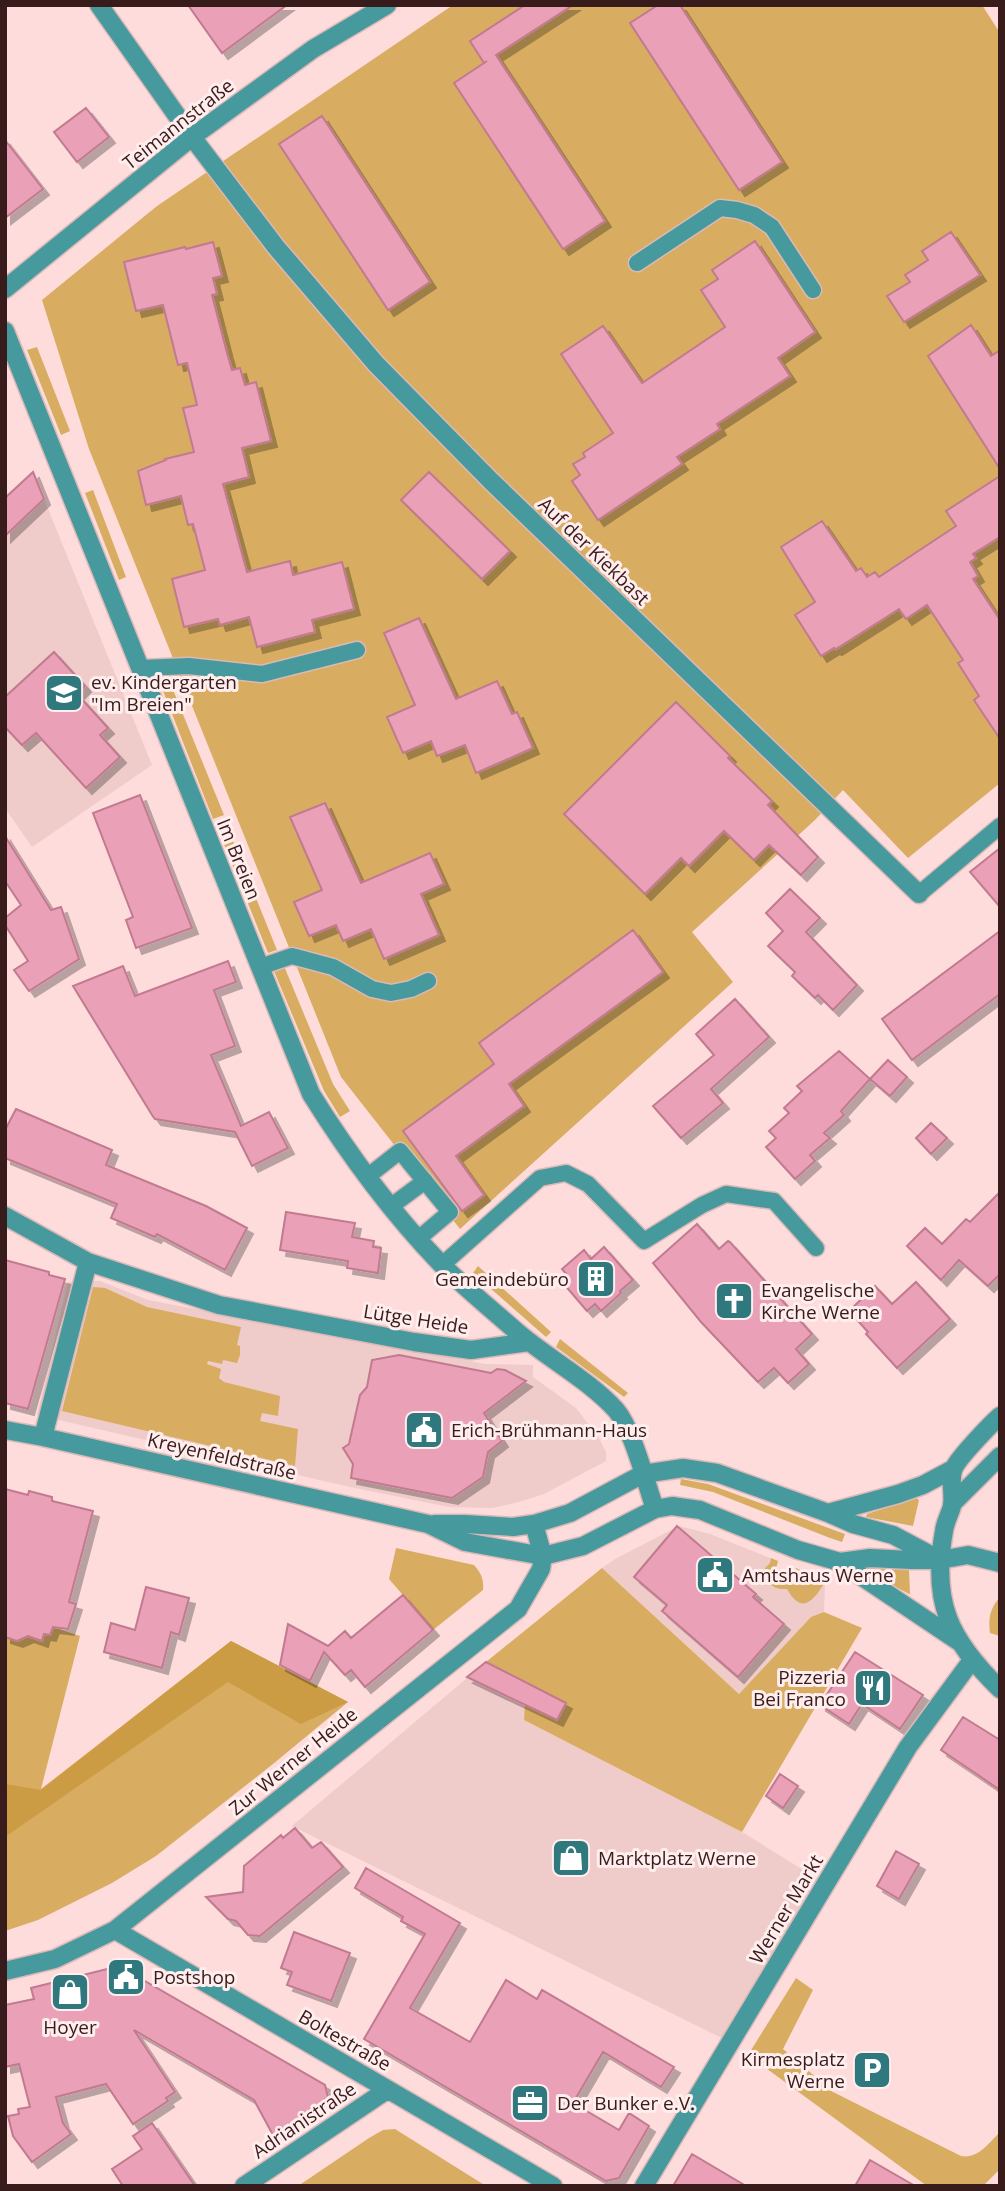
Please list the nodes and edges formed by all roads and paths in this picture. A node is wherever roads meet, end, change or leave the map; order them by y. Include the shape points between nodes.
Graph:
1 (99, 5) edge
2 (387, 5) edge
3 (192, 137) junction
4 (637, 263) dead end
5 (5, 289) edge
6 (813, 290) dead end
7 (5, 331) edge
8 (357, 650) dead end
9 (141, 668) junction
10 (1000, 826) edge
11 (919, 894) joint
12 (260, 967) junction
13 (428, 981) dead end
14 (367, 1177) junction
15 (425, 1181) junction
16 (390, 1208) junction
17 (5, 1216) edge
18 (418, 1239) junction
19 (816, 1248) dead end
20 (88, 1262) junction
21 (442, 1265) junction
22 (529, 1342) junction
23 (1000, 1416) edge
24 (5, 1430) edge
25 (43, 1437) junction
26 (1000, 1456) edge
27 (953, 1469) junction
28 (643, 1474) junction
29 (952, 1504) junction
30 (655, 1509) junction
31 (828, 1513) junction
32 (428, 1524) junction
33 (534, 1524) junction
34 (543, 1556) junction
35 (940, 1560) junction
36 (840, 1562) junction
37 (1000, 1563) edge
38 (958, 1641) junction
39 (972, 1660) junction
40 (1000, 1689) edge
41 (115, 1930) junction
42 (5, 1971) edge
43 (387, 2090) junction
44 (244, 2186) edge
45 (553, 2186) edge
46 (644, 2186) edge

1 - 3 street, Auf der Kiekbast
2 - 3 street, Teimannstraße via 313,49
3 - 5 street, Teimannstraße
3 - 11 street, Auf der Kiekbast via 276,247 376,364
4 - 6 lane via 720,208 737,210 772,227
7 - 9 street, Im Breien
8 - 9 lane via 262,674 189,666
9 - 12 street, Im Breien
10 - 11 lane, Auf der Kiekbast
12 - 13 lane via 292,957 333,967 372,989 391,993
12 - 14 street, Im Breien via 311,1094
14 - 15 lane via 400,1151
14 - 16 street, Im Breien
15 - 16 lane
15 - 18 lane via 450,1212
16 - 18 street, Im Breien
17 - 20 street, Lütge Heide
18 - 21 street, Im Breien
19 - 21 lane via 774,1201 726,1194 644,1241 588,1184 566,1173 540,1178
20 - 22 street, Lütge Heide via 219,1305 414,1342 471,1349
20 - 25 street
21 - 22 street, Im Breien
22 - 28 street via 617,1411
23 - 27 street
24 - 25 street, Kreyenfeldstraße
25 - 32 street, Kreyenfeldstraße
26 - 29 street
27 - 29 street
27 - 31 street via 898,1494
28 - 30 street
28 - 31 street, Kreyenfeldstraße via 683,1468 717,1474
28 - 33 street, Kreyenfeldstraße via 570,1513
29 - 35 street
30 - 34 street, Kreyenfeldstraße via 583,1546
30 - 36 street, Kreyenfeldstraße via 700,1510
31 - 35 street, Kreyenfeldstraße via 893,1535
32 - 33 street, Kreyenfeldstraße
32 - 34 street, Kreyenfeldstraße via 465,1542
33 - 34 street
34 - 41 street, Zur Werner Heide via 541,1569 518,1609
35 - 36 street, Kreyenfeldstraße
35 - 37 street, Kreyenfeldstraße via 968,1556
35 - 38 street via 945,1610
36 - 38 street, Kreyenfeldstraße
38 - 39 street
39 - 40 street
39 - 46 street, Werner Markt via 908,1747
41 - 42 street, Zur Werner Heide via 55,1959
41 - 43 street, Boltestraße
43 - 44 street, Adrianistraße
43 - 45 street, Boltestraße

